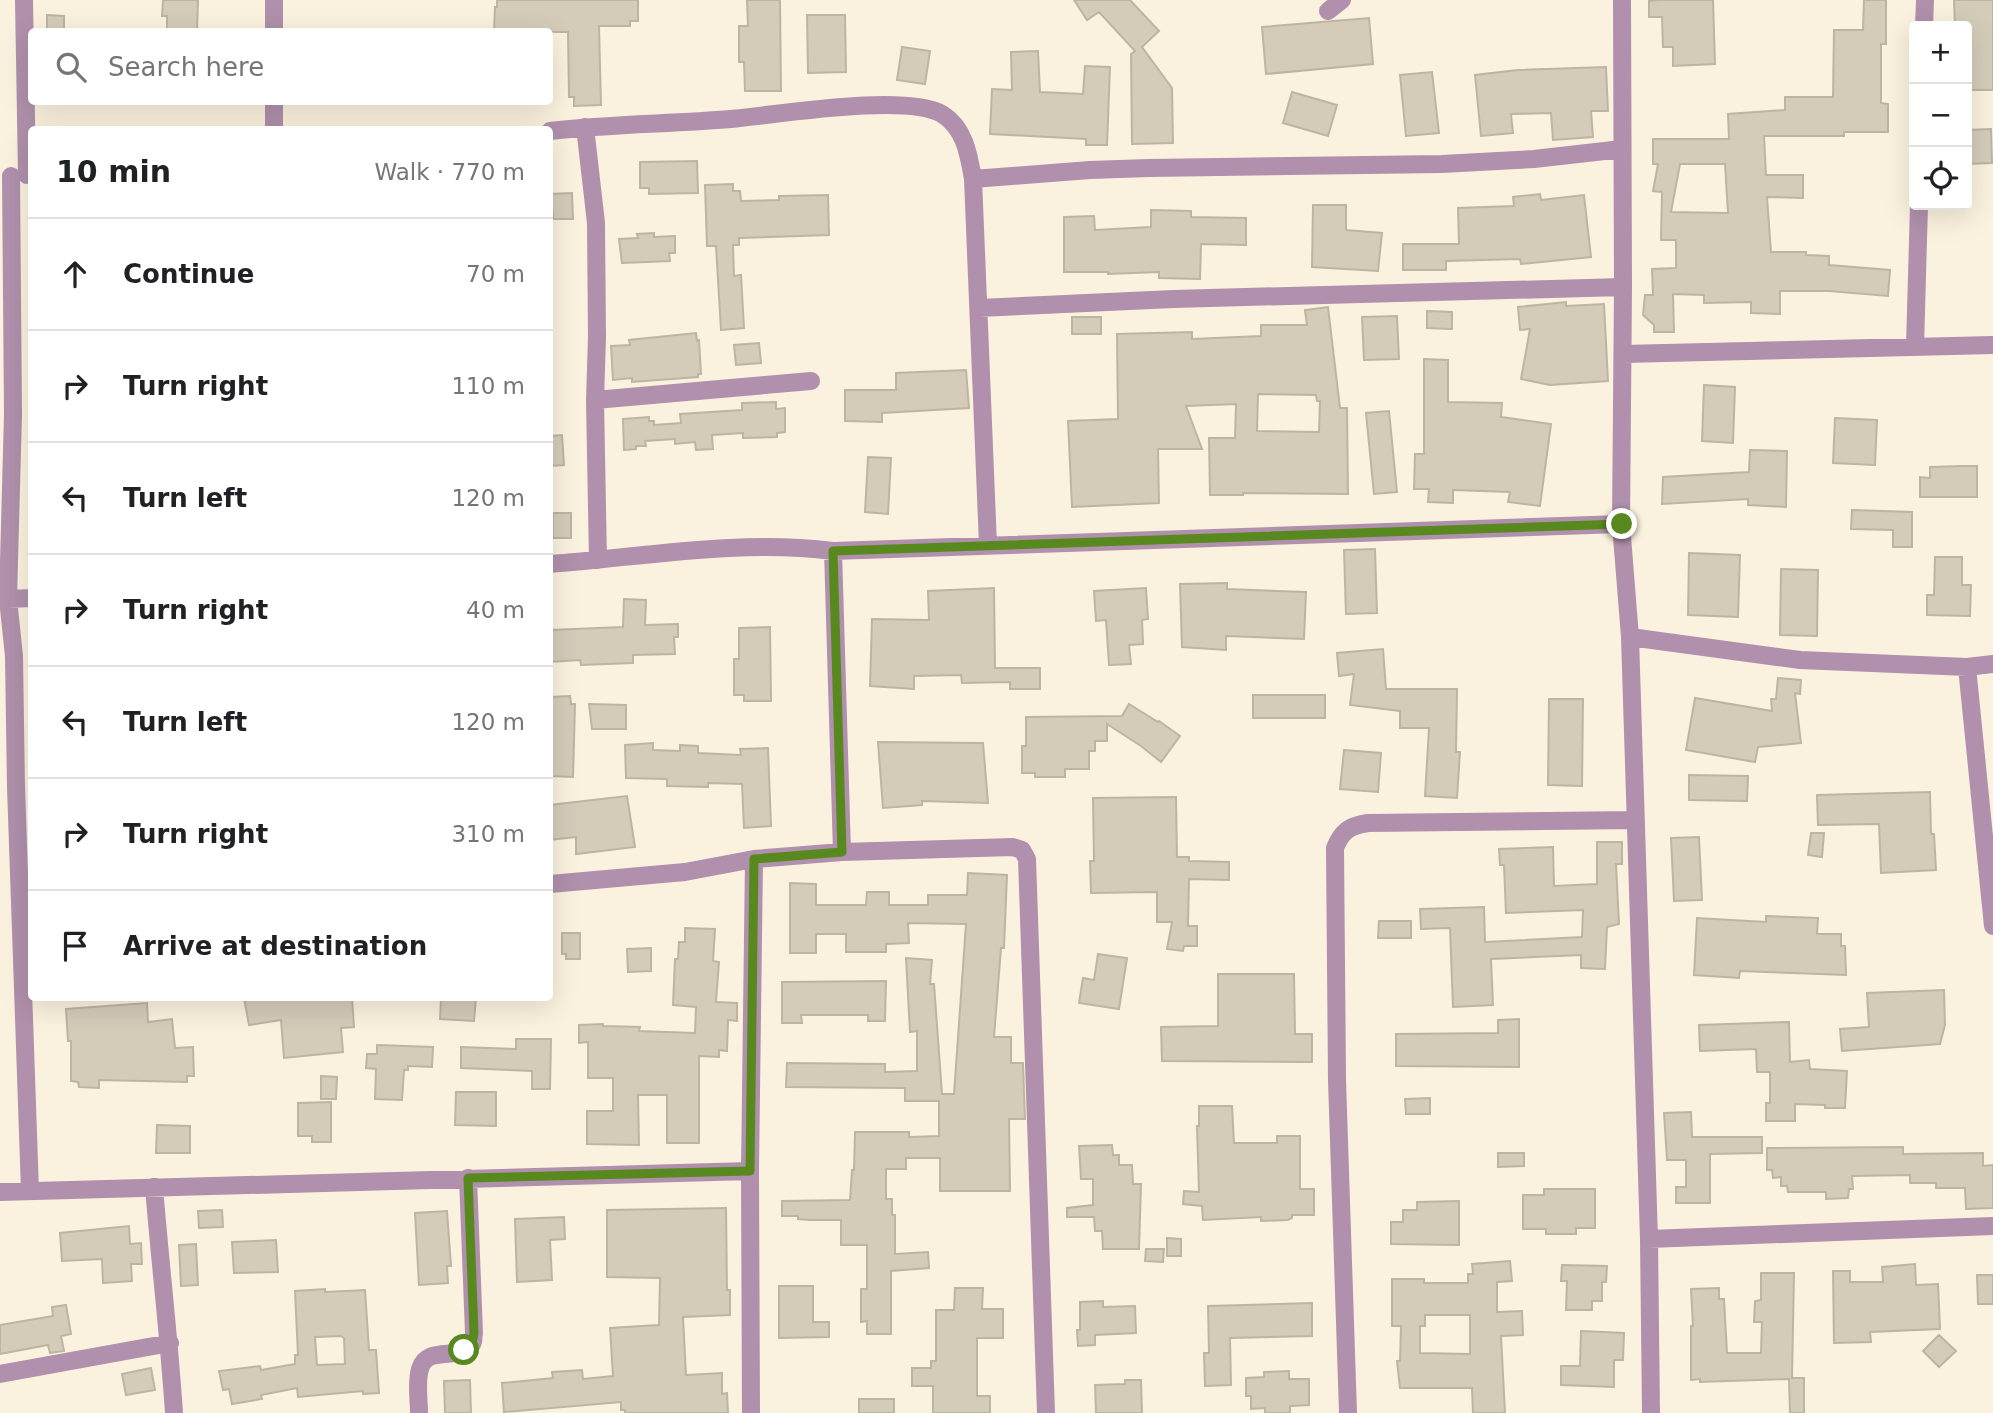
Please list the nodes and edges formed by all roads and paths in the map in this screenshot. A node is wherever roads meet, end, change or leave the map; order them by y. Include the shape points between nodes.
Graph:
1 (24, 0) edge
2 (274, 0) edge
3 (1622, 0) edge
4 (1925, 0) edge
5 (1924, 21) edge
6 (274, 28) edge
7 (274, 105) edge
8 (274, 126) edge
9 (585, 127) junction
10 (553, 131) edge
11 (1622, 149) junction
12 (17, 176) edge
13 (973, 179) junction
14 (1919, 210) edge
15 (1623, 287) junction
16 (979, 308) junction
17 (1993, 345) edge
18 (1915, 346) junction
19 (1623, 354) junction
20 (811, 381) dead end
21 (595, 400) junction
22 (1622, 524) junction
23 (988, 545) junction
24 (833, 551) junction
25 (598, 560) junction
26 (553, 564) edge
27 (8, 598) junction
28 (28, 598) edge
29 (1630, 637) junction
30 (7, 657) edge
31 (1993, 663) edge
32 (1967, 667) junction
33 (8, 788) edge
34 (1636, 820) junction
35 (842, 852) junction
36 (754, 859) junction
37 (553, 884) edge
38 (1993, 926) edge
39 (750, 1171) junction
40 (468, 1178) junction
41 (154, 1187) junction
42 (30, 1191) junction
43 (0, 1192) edge
44 (1993, 1226) edge
45 (1649, 1239) junction
46 (170, 1343) junction
47 (0, 1374) edge
48 (174, 1413) edge
49 (419, 1413) edge
50 (751, 1413) edge
51 (1046, 1413) edge
52 (1349, 1413) edge
53 (1651, 1413) edge

1 - 12 street
2 - 6 street
3 - 11 street
4 - 5 street
7 - 8 street
9 - 10 street
9 - 13 street via 828,108 928,109 944,115 957,130 967,146
9 - 21 street via 596,223
11 - 13 street via 1442,164 1137,168
11 - 15 street
12 - 27 street
13 - 16 street
14 - 18 street
15 - 16 street
15 - 19 street
16 - 23 street
17 - 18 street
18 - 19 street
19 - 22 street
20 - 21 street
21 - 25 street
22 - 23 street
22 - 29 street
23 - 24 street
24 - 25 street via 758,546
24 - 35 street
25 - 26 street
27 - 28 street
27 - 30 street
29 - 32 street via 1800,660
29 - 34 street
30 - 33 street
31 - 32 street
32 - 38 street
33 - 42 street
34 - 45 street
34 - 52 street via 1368,823 1341,834 1335,848 1337,1080
35 - 36 street
35 - 51 street via 1013,847 1023,850 1027,859
36 - 37 street via 685,872
36 - 39 street
39 - 40 street
39 - 50 street
40 - 41 street
40 - 49 street via 472,1344 425,1360 420,1367
41 - 42 street
41 - 46 street
42 - 43 street
44 - 45 street
45 - 53 street
46 - 47 street
46 - 48 street

